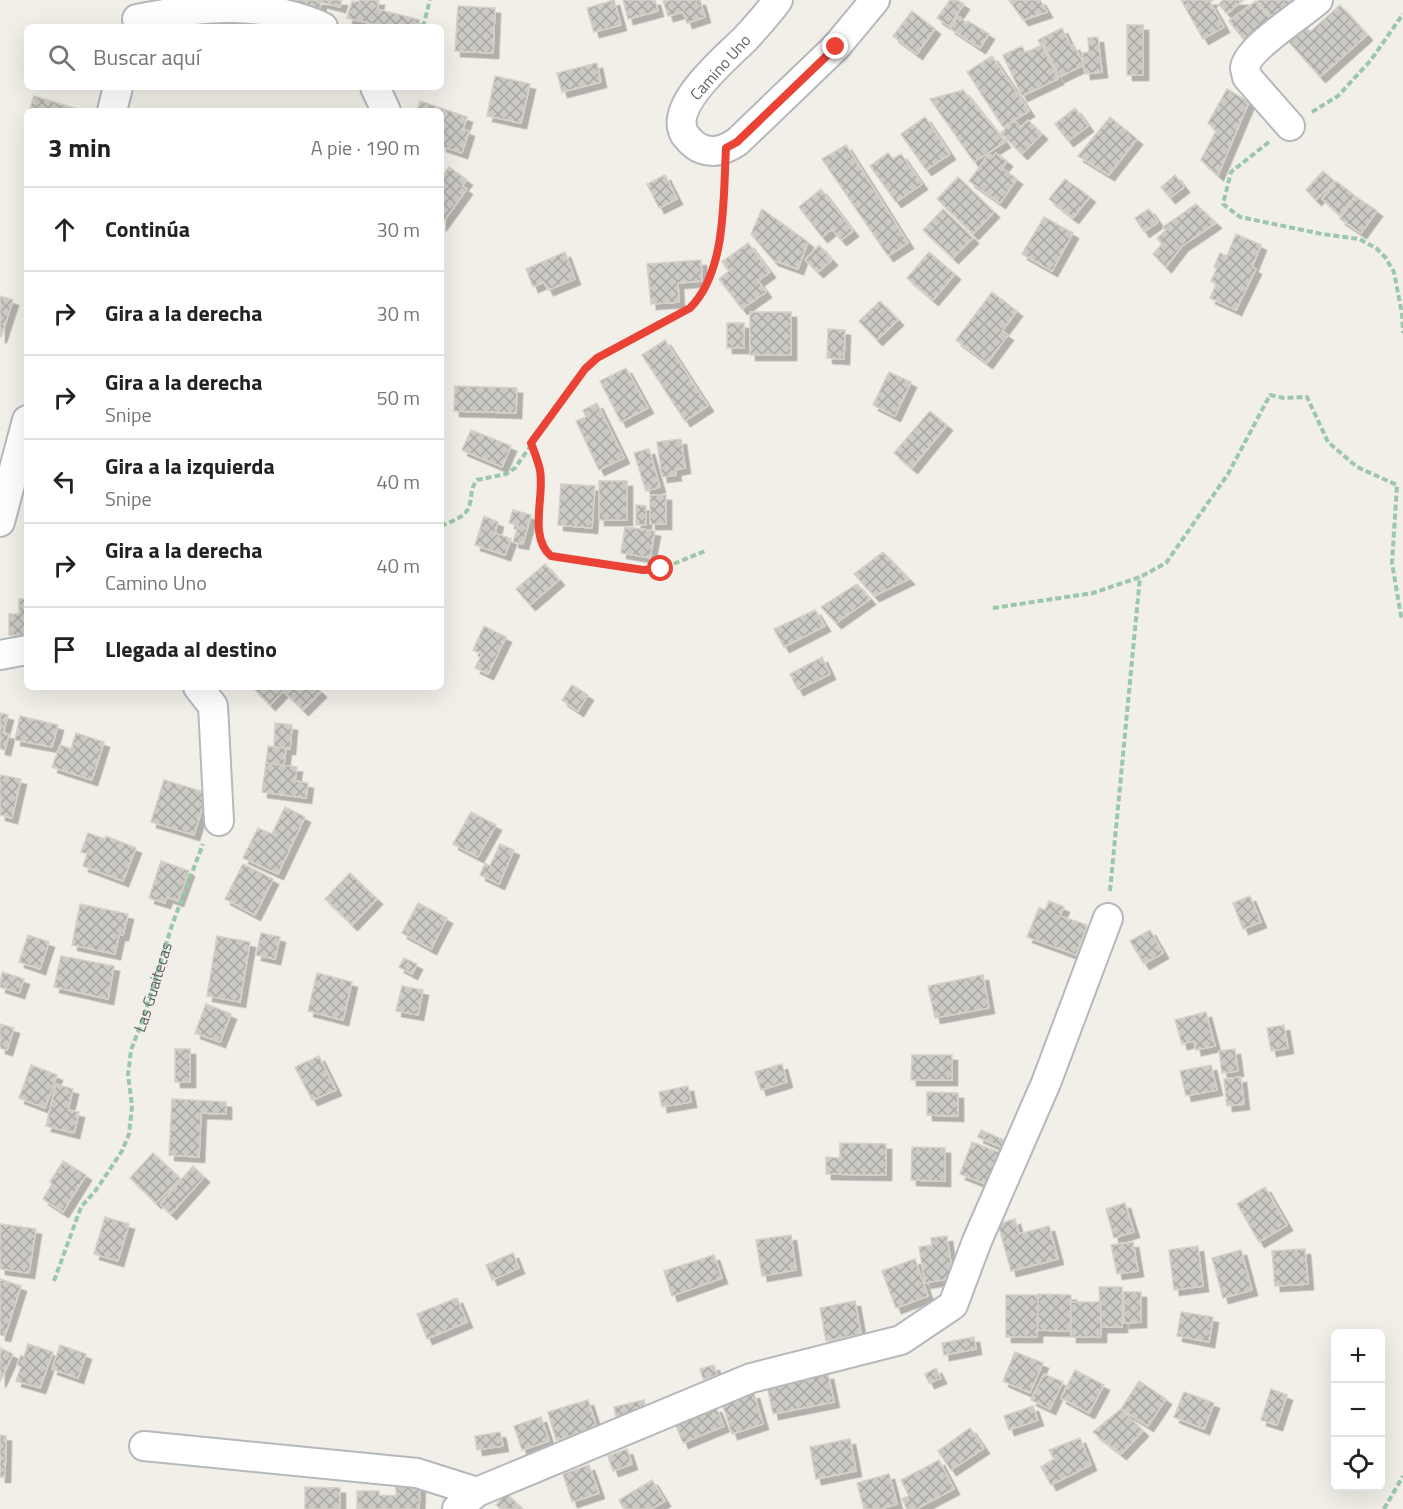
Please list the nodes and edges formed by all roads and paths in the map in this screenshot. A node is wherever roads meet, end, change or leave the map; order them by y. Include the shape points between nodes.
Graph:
1 (429, 0) edge
2 (778, 0) edge
3 (875, 0) edge
4 (1318, 0) edge
5 (1403, 14) edge
6 (138, 15) edge
7 (318, 24) edge
8 (424, 24) edge
9 (117, 90) edge
10 (376, 90) edge
11 (113, 108) edge
12 (385, 108) edge
13 (1290, 126) junction
14 (726, 148) junction
15 (1403, 333) edge
16 (24, 431) edge
17 (531, 443) junction
18 (0, 522) edge
19 (444, 525) edge
20 (705, 551) dead end
21 (1140, 578) junction
22 (993, 608) dead end
23 (1403, 617) edge
24 (24, 651) edge
25 (0, 655) edge
26 (200, 690) edge
27 (219, 821) joint
28 (1108, 918) joint
29 (54, 1281) dead end
30 (144, 1446) dead end
31 (1403, 1476) edge
32 (467, 1501) edge
33 (1384, 1509) edge

1 - 8 path
2 - 14 street, Camino Uno via 685,105 682,130 689,141 702,149
3 - 14 street via 836,47 737,142
4 - 13 street via 1267,41 1250,57 1245,68 1247,77
5 - 13 path via 1371,60 1338,96
6 - 7 street via 241,3 282,8
9 - 11 street
10 - 12 street
13 - 15 path via 1231,172 1223,204 1240,216 1359,239 1376,248 1394,272
14 - 17 path via 720,246 701,297 690,308 597,358
16 - 18 street
17 - 19 path via 515,468 506,474 477,480 463,516
17 - 20 path via 540,470 539,536 543,549 551,556 643,570 661,569
21 - 22 path via 1093,593
21 - 23 path via 1166,564 1228,474 1270,395 1307,397 1328,442 1357,467 1396,485 1392,563
21 - 28 path
24 - 25 street
26 - 27 street via 213,706
27 - 29 path, Las Guaitecas via 201,846 130,1050 129,1134 122,1151 81,1207
28 - 32 street via 1046,1083 953,1305 901,1340 751,1378
30 - 32 street via 417,1473
31 - 33 path

